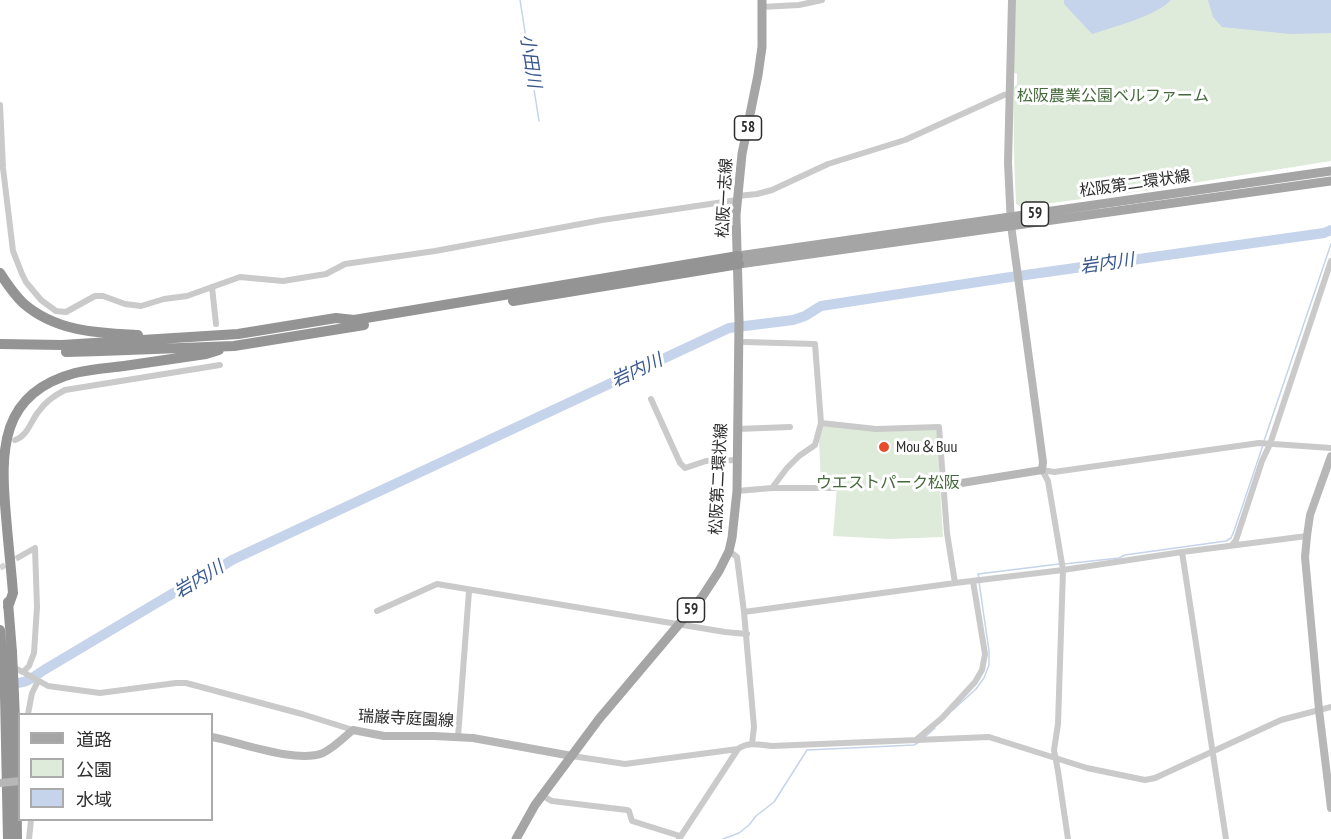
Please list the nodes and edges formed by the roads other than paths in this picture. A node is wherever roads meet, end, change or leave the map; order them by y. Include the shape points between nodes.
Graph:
1 (822, 0) edge
2 (1011, 0) edge
3 (761, 3) edge
4 (1009, 94) junction
5 (0, 105) edge
6 (2, 168) edge
7 (1331, 171) edge
8 (1331, 181) edge
9 (737, 198) junction
10 (1011, 221) junction
11 (738, 260) junction
12 (1331, 261) edge
13 (0, 273) edge
14 (212, 287) junction
15 (216, 324) dead end
16 (165, 339) junction
17 (745, 342) dead end
18 (0, 344) edge
19 (234, 346) junction
20 (0, 351) edge
21 (220, 366) dead end
22 (651, 399) dead end
23 (821, 423) junction
24 (790, 427) dead end
25 (737, 429) junction
26 (15, 440) dead end
27 (1269, 444) junction
28 (1331, 448) edge
29 (1331, 456) edge
30 (737, 460) junction
31 (1042, 470) junction
32 (943, 486) junction
33 (772, 488) junction
34 (834, 488) dead end
35 (737, 490) junction
36 (0, 521) edge
37 (1307, 536) junction
38 (1232, 545) junction
39 (729, 551) junction
40 (1182, 552) junction
41 (19, 557) tunnel mouth
42 (1063, 569) junction
43 (977, 580) junction
44 (955, 583) junction
45 (469, 591) junction
46 (8, 607) junction
47 (377, 611) dead end
48 (744, 612) junction
49 (680, 624) junction
50 (0, 630) edge
51 (747, 634) junction
52 (5, 655) edge
53 (23, 672) junction
54 (38, 681) junction
55 (9, 695) junction
56 (1331, 706) edge
57 (1319, 710) junction
58 (28, 713) edge
59 (353, 730) junction
60 (213, 737) edge
61 (458, 737) junction
62 (920, 740) junction
63 (752, 744) junction
64 (738, 749) junction
65 (1212, 751) junction
66 (572, 756) junction
67 (1054, 757) junction
68 (18, 781) edge
69 (0, 783) edge
70 (542, 795) junction
71 (1331, 808) edge
72 (31, 821) edge
73 (679, 837) edge
74 (8, 839) edge
75 (17, 839) edge
76 (29, 839) edge
77 (516, 839) edge
78 (1068, 839) edge
79 (1226, 839) edge

1 - 3 street via 792,6
2 - 4 street
3 - 9 main road, 松阪一志線 / 58 via 762,46
4 - 9 street via 905,140 828,164 772,190
4 - 10 street
5 - 6 street
6 - 14 street via 13,251 22,274 41,300 56,311 66,312 103,296 141,306
7 - 10 main road, 松阪第二環状線 / 59
8 - 10 main road, 松阪第二環状線 / 59
9 - 11 main road, 松阪一志線 / 58
9 - 14 street via 345,264 326,274 282,281 240,277
10 - 11 main road, 松阪第二環状線 / 59
10 - 31 street
11 - 16 highway via 354,320 336,318 238,334
11 - 19 highway
11 - 25 main road, 松阪第二環状線 / 59
12 - 27 street
13 - 16 highway via 23,303 58,324
14 - 15 street
16 - 18 highway
17 - 23 street via 815,344
19 - 20 highway
19 - 46 highway via 206,354 78,372 49,382 28,397 11,423 4,453 3,489 13,593
21 - 26 street via 65,390 47,401 24,435
22 - 30 street via 685,468 706,461
23 - 32 street via 876,429 939,427
23 - 33 street via 815,445 787,468
24 - 25 street
25 - 30 main road, 松阪第二環状線 / 59
27 - 28 street
27 - 31 street via 1054,472
27 - 38 street
29 - 37 street via 1310,515
30 - 35 main road, 松阪第二環状線 / 59
31 - 32 street
31 - 42 street via 1048,481
32 - 44 street
33 - 34 street
33 - 35 street
35 - 39 main road, 松阪第二環状線 / 59
36 - 46 highway
37 - 38 street
37 - 57 street via 1305,557
38 - 40 street
39 - 48 street via 737,557
39 - 49 main road, 松阪第二環状線 / 59 via 709,587
40 - 42 street
40 - 65 street
41 - 53 street via 34,548 34,653
42 - 43 street
42 - 67 street
43 - 44 street
43 - 62 street via 985,654 982,670
44 - 48 street
45 - 47 street via 437,585
45 - 49 street
45 - 61 street
46 - 52 highway
48 - 51 street
49 - 51 street
49 - 66 main road, 松阪第二環状線 / 59
50 - 52 highway
51 - 63 street
52 - 53 street
52 - 55 highway, bridge
53 - 54 street
54 - 58 street
54 - 59 street via 48,686 100,693 186,683
55 - 74 highway
55 - 75 highway via 16,748
56 - 57 street
57 - 65 street via 1281,720
57 - 71 street
59 - 60 street, 瑞巌寺庭園線 via 334,747 303,756
59 - 61 street, 瑞巌寺庭園線 via 384,736
61 - 66 street, 瑞巌寺庭園線
62 - 63 street
62 - 67 street via 989,737
63 - 64 street
64 - 66 street via 625,764
64 - 73 street
65 - 67 street via 1145,780
65 - 79 street
66 - 70 main road, 松阪第二環状線 / 59
67 - 78 street
68 - 69 street, bridge
70 - 73 street via 552,801 627,810 632,821
70 - 77 main road, 松阪第二環状線 / 59
72 - 76 street

